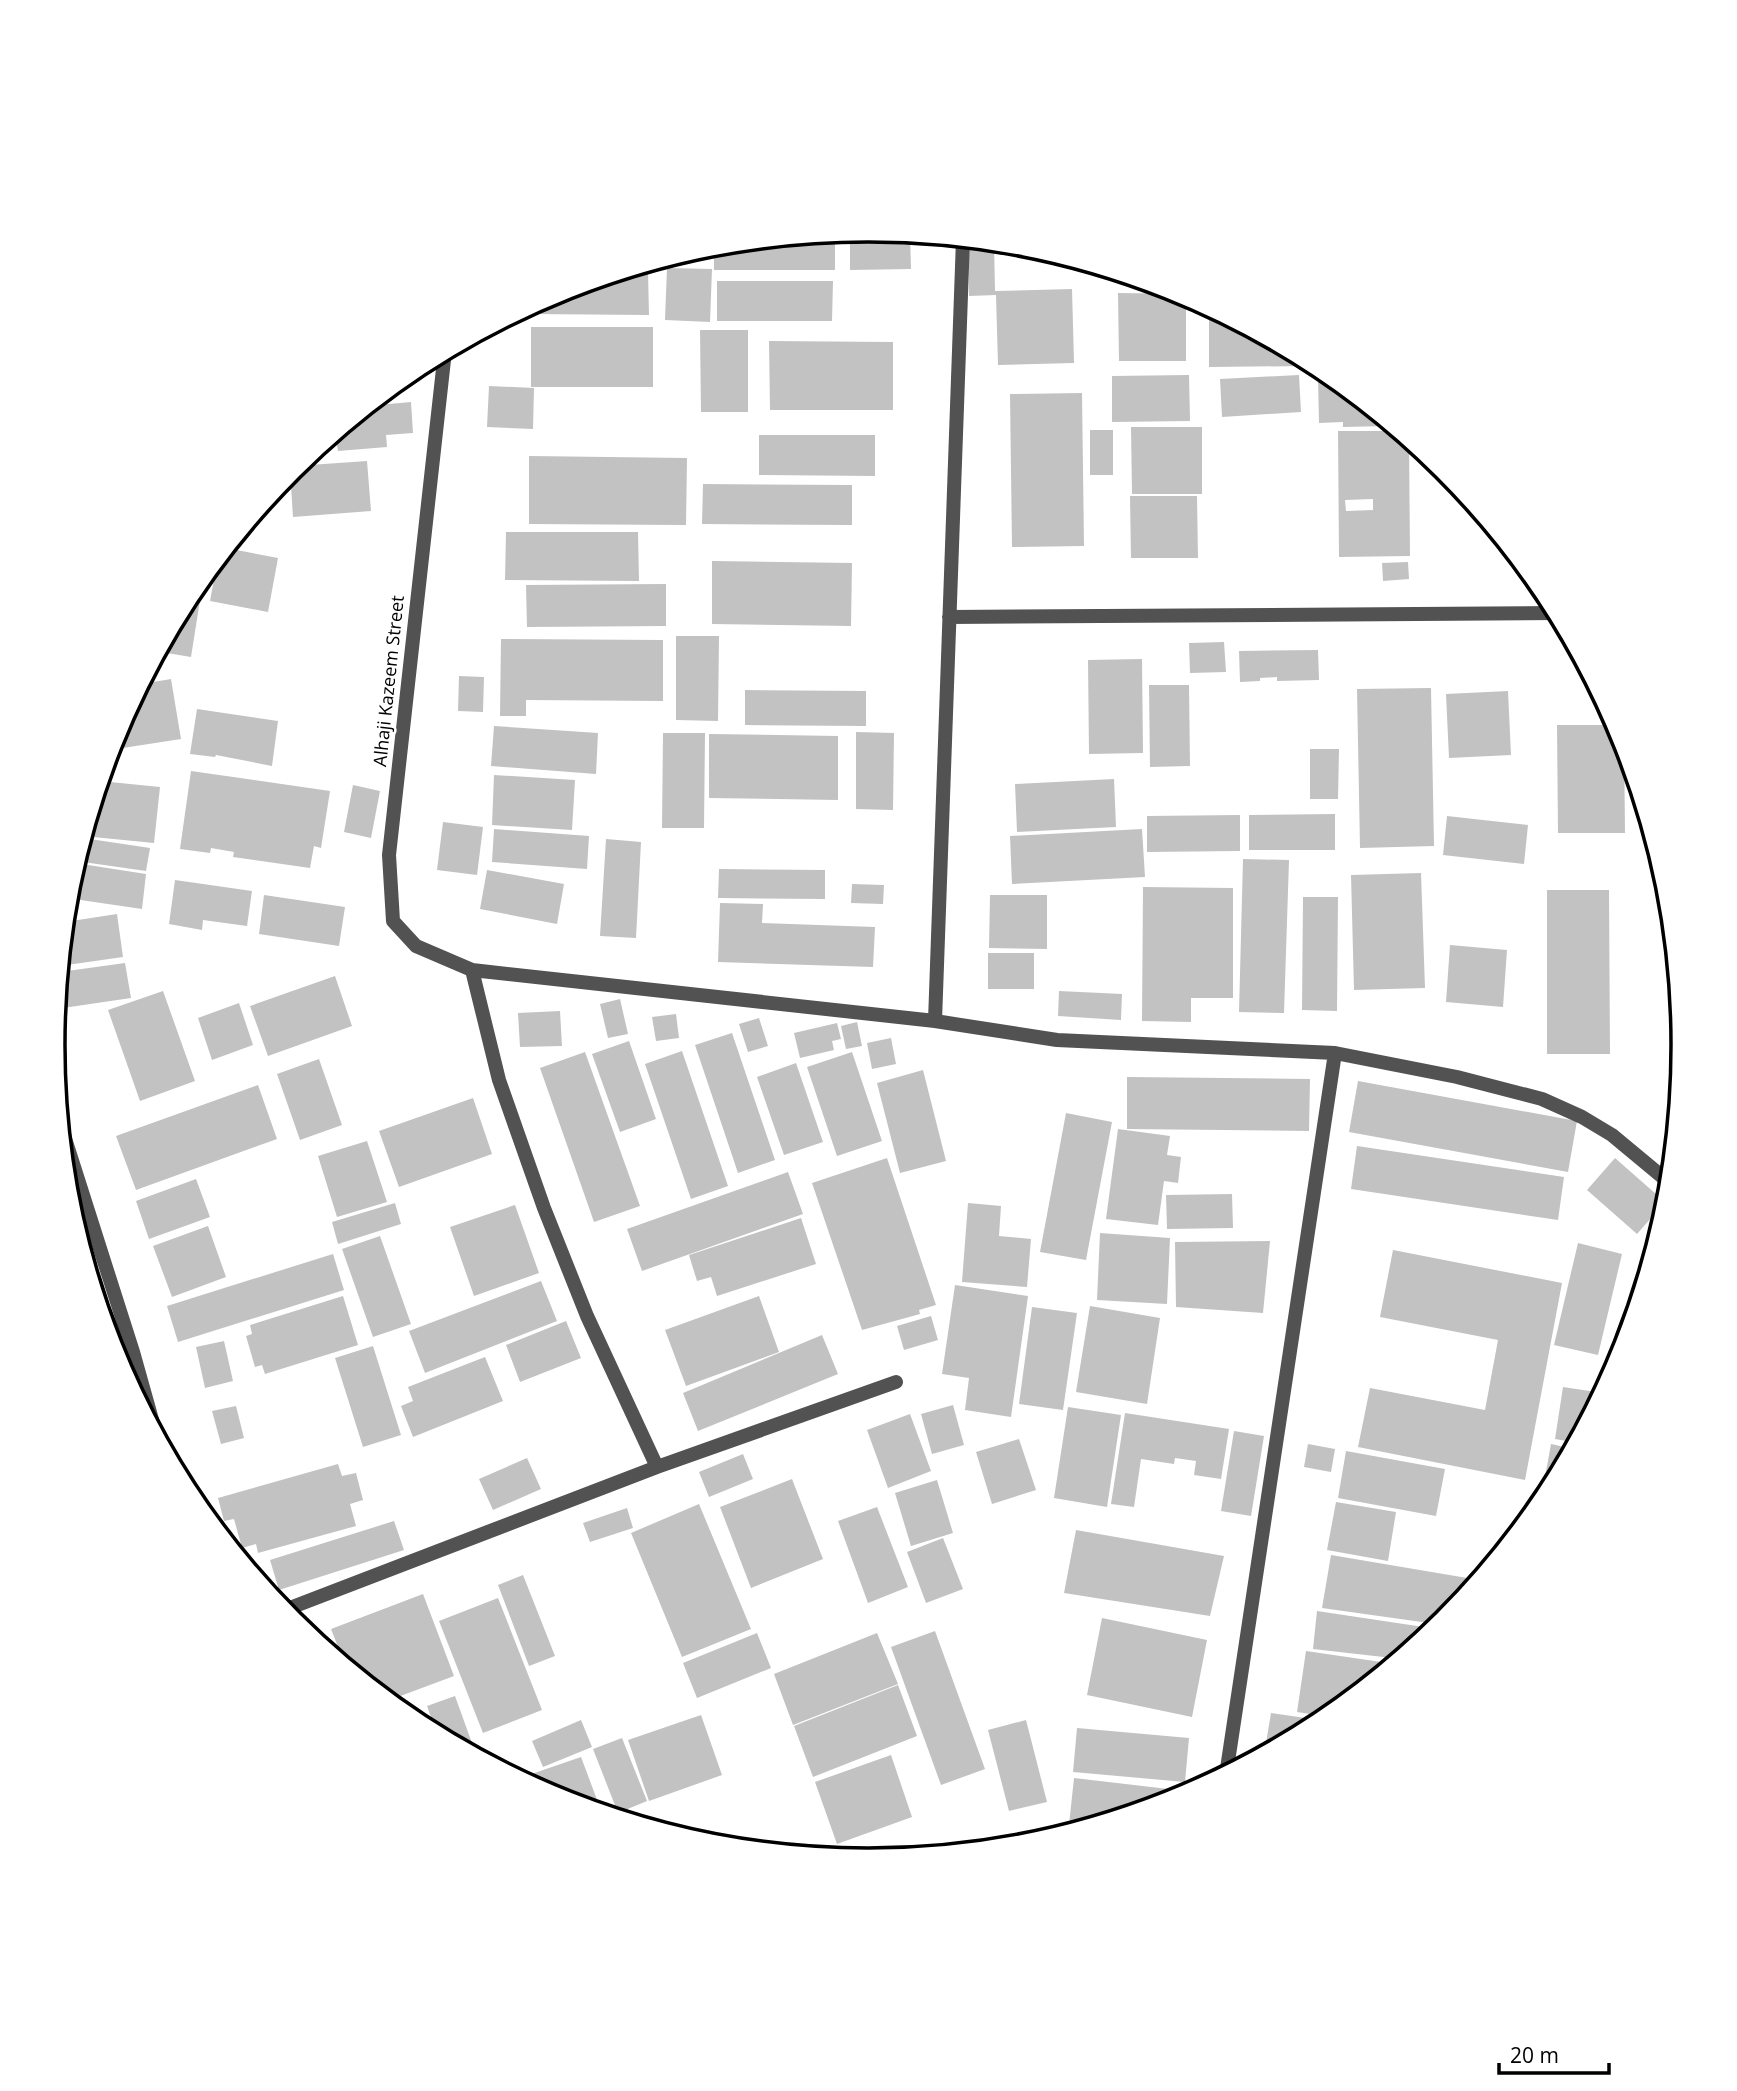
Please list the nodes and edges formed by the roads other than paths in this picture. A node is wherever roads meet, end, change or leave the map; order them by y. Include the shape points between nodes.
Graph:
1 (963, 248) edge
2 (444, 364) edge
3 (1546, 613) edge
4 (949, 617) junction
5 (472, 970) junction
6 (935, 1021) junction
7 (1335, 1053) junction
8 (75, 1171) edge
9 (1661, 1176) edge
10 (896, 1382) dead end
11 (145, 1394) edge
12 (657, 1467) junction
13 (293, 1607) edge
14 (1228, 1764) edge

1 - 4 street
2 - 5 street, Alhaji Kazeem Street via 389,855 393,921 416,946
3 - 4 street
4 - 6 street
5 - 6 street, Alhaji Kazeem Street
5 - 12 street via 499,1080 544,1208 587,1316
6 - 7 street, Alhaji Kazeem Street via 1057,1040
7 - 9 street, Alhaji Kazeem Street via 1542,1099 1612,1135
7 - 14 street
8 - 11 street
10 - 12 street
12 - 13 street

